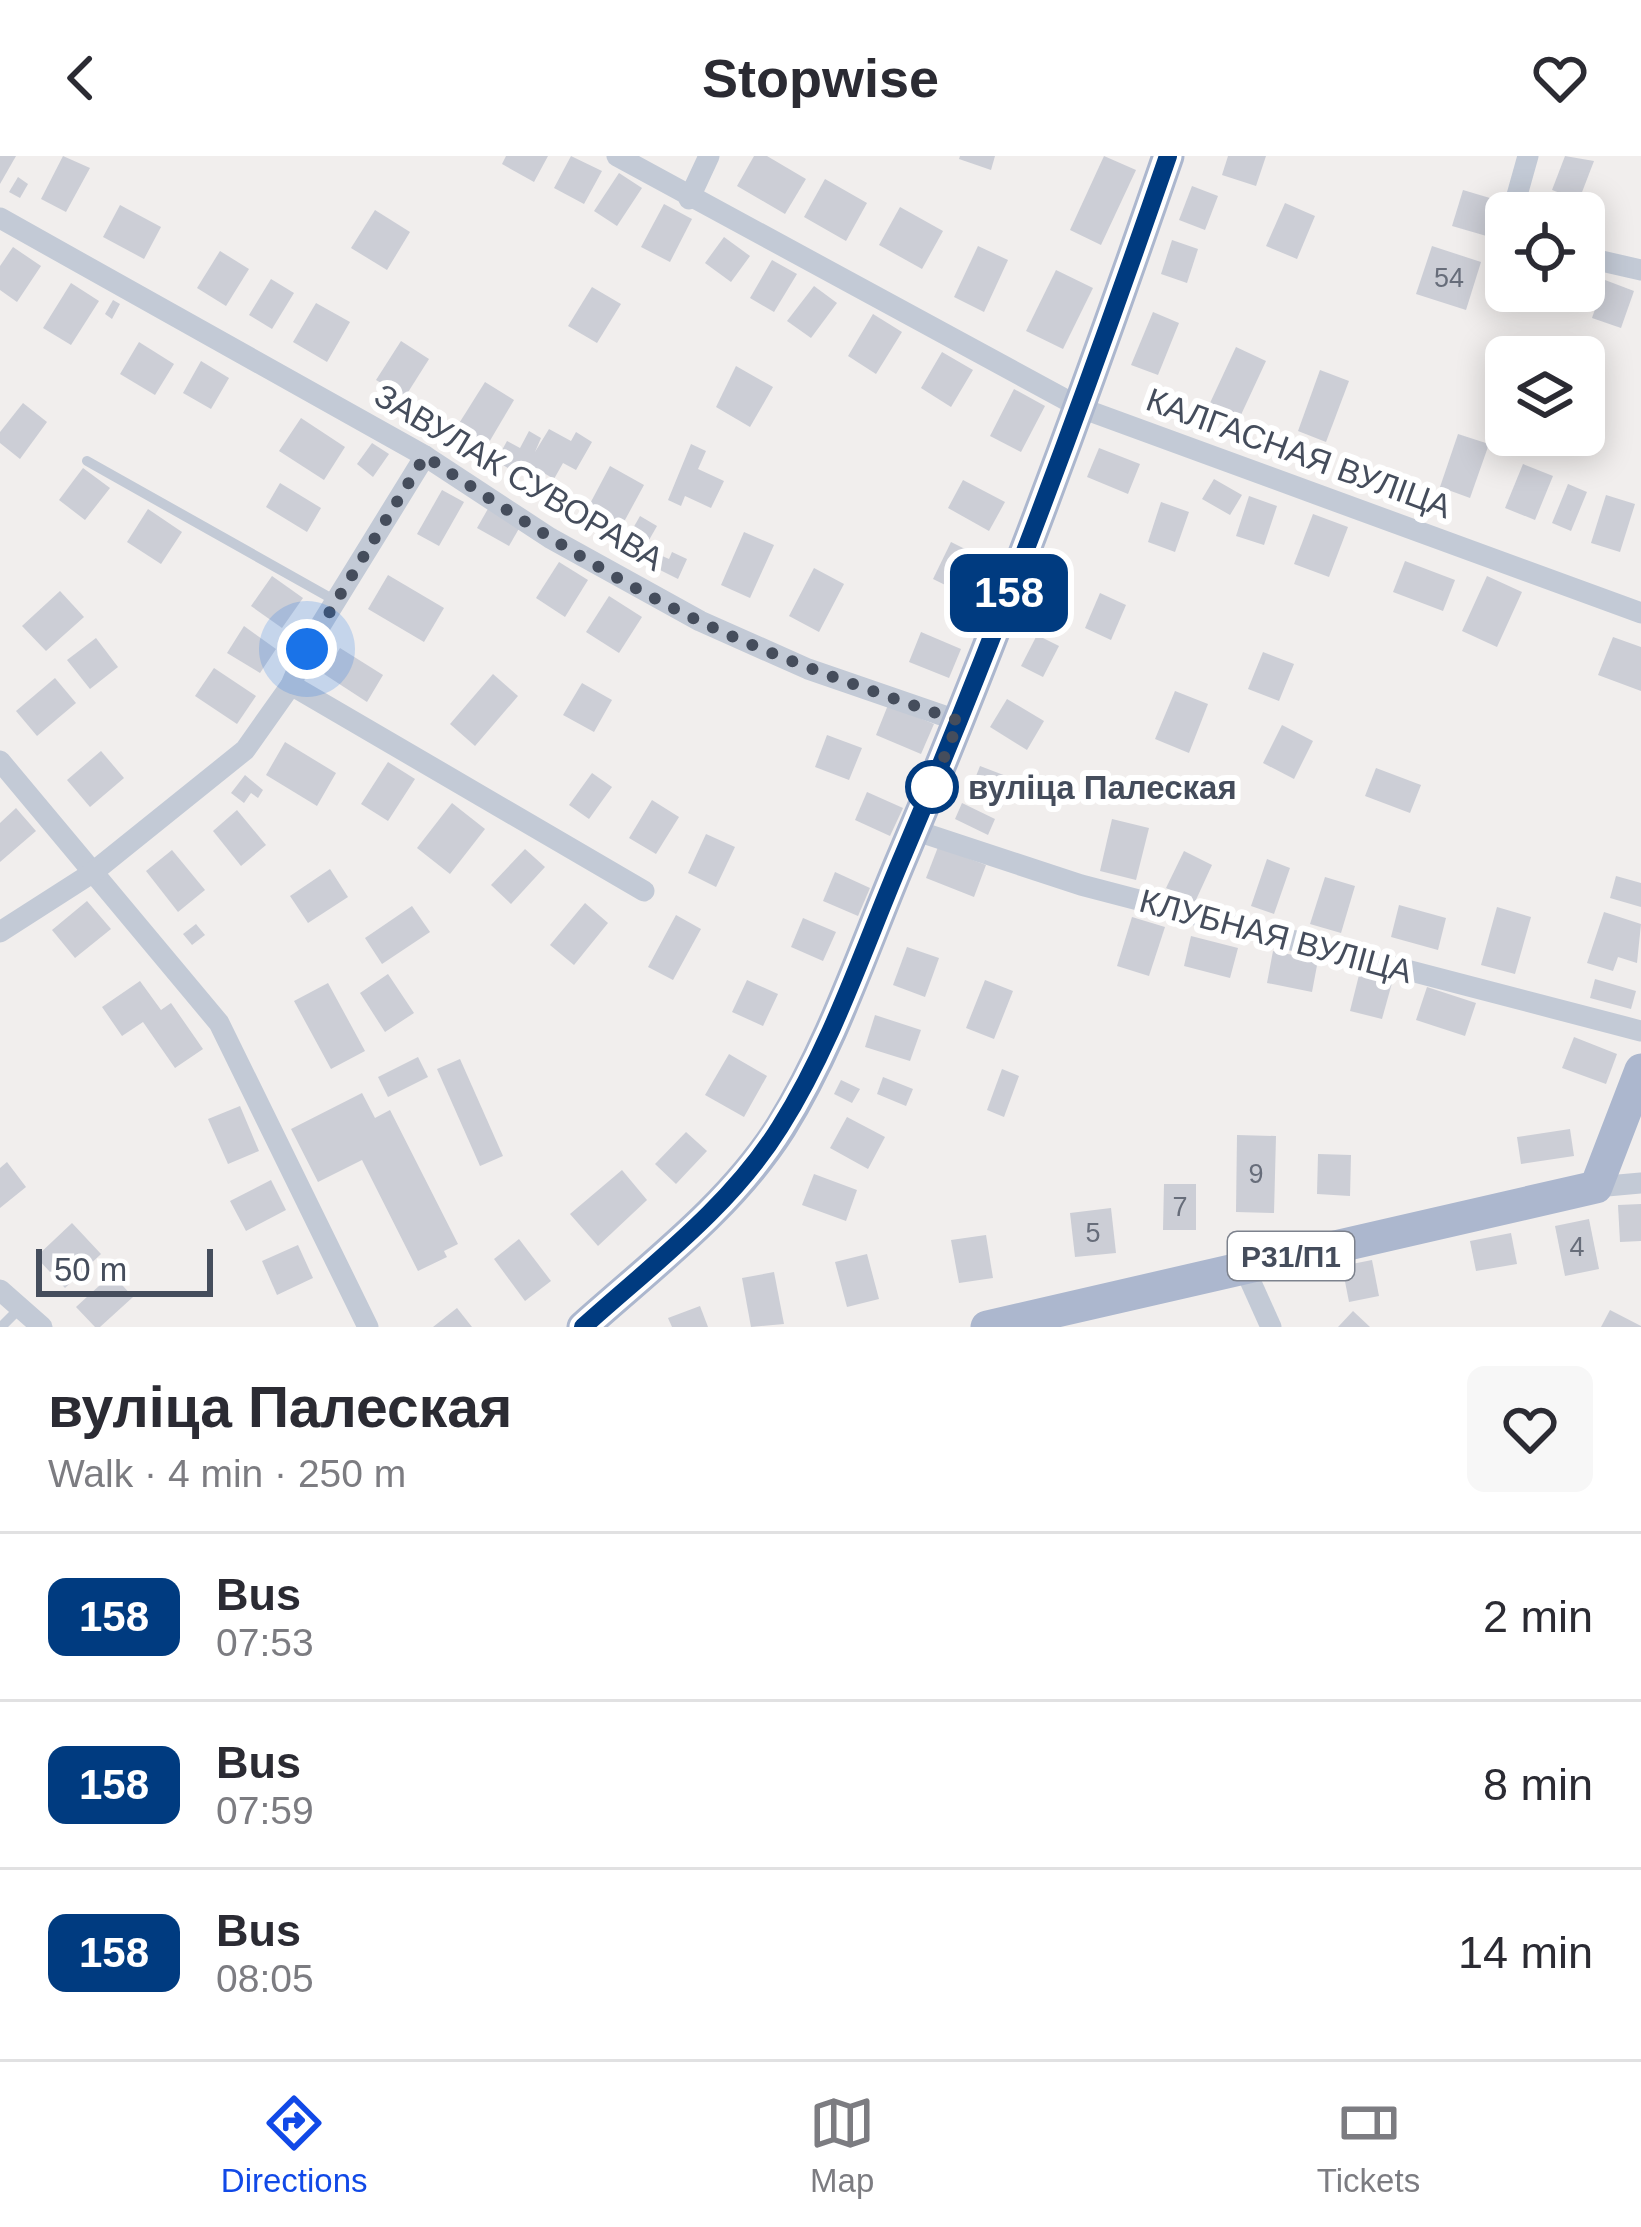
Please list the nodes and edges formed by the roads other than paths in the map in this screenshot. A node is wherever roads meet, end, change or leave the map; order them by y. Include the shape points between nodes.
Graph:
1 (616, 156) edge
2 (709, 156) edge
3 (1168, 156) edge
4 (1528, 156) edge
5 (1518, 192) edge
6 (689, 199) junction
7 (0, 218) edge
8 (1605, 262) edge
9 (1641, 270) edge
10 (1081, 408) junction
11 (425, 456) junction
12 (87, 461) dead end
13 (336, 601) junction
14 (1641, 613) edge
15 (291, 685) junction
16 (959, 721) junction
17 (0, 761) edge
18 (914, 830) junction
19 (92, 873) junction
20 (644, 892) dead end
21 (0, 932) edge
22 (1641, 1031) edge
23 (1641, 1070) edge
24 (1641, 1183) edge
25 (1596, 1187) junction
26 (1244, 1267) junction
27 (0, 1290) edge
28 (20, 1308) junction
29 (1, 1327) edge
30 (42, 1327) edge
31 (368, 1327) edge
32 (583, 1327) edge
33 (987, 1327) edge
34 (1270, 1327) edge

1 - 6 street, КАЛГАСНАЯ ВУЛІЦА
2 - 6 street
3 - 10 main road
4 - 5 street
6 - 10 street, КАЛГАСНАЯ ВУЛІЦА
7 - 11 street, ЗАВУЛАК СУВОРАВА
8 - 9 street
10 - 14 street, КАЛГАСНАЯ ВУЛІЦА
10 - 16 main road
11 - 13 street
11 - 16 street, ЗАВУЛАК СУВОРАВА via 550,538 700,621
12 - 13 lane
13 - 15 street
15 - 19 street via 245,750
15 - 20 street
16 - 18 main road
17 - 19 street
18 - 22 street, КЛУБНАЯ ВУЛІЦА via 1081,885
18 - 32 main road via 780,1128 729,1195
19 - 21 street
19 - 31 street via 219,1023
23 - 25 main road
24 - 25 street
25 - 26 main road, Р31/П1
26 - 33 main road, Р31/П1
26 - 34 street
27 - 28 street
28 - 29 lane
28 - 30 street

